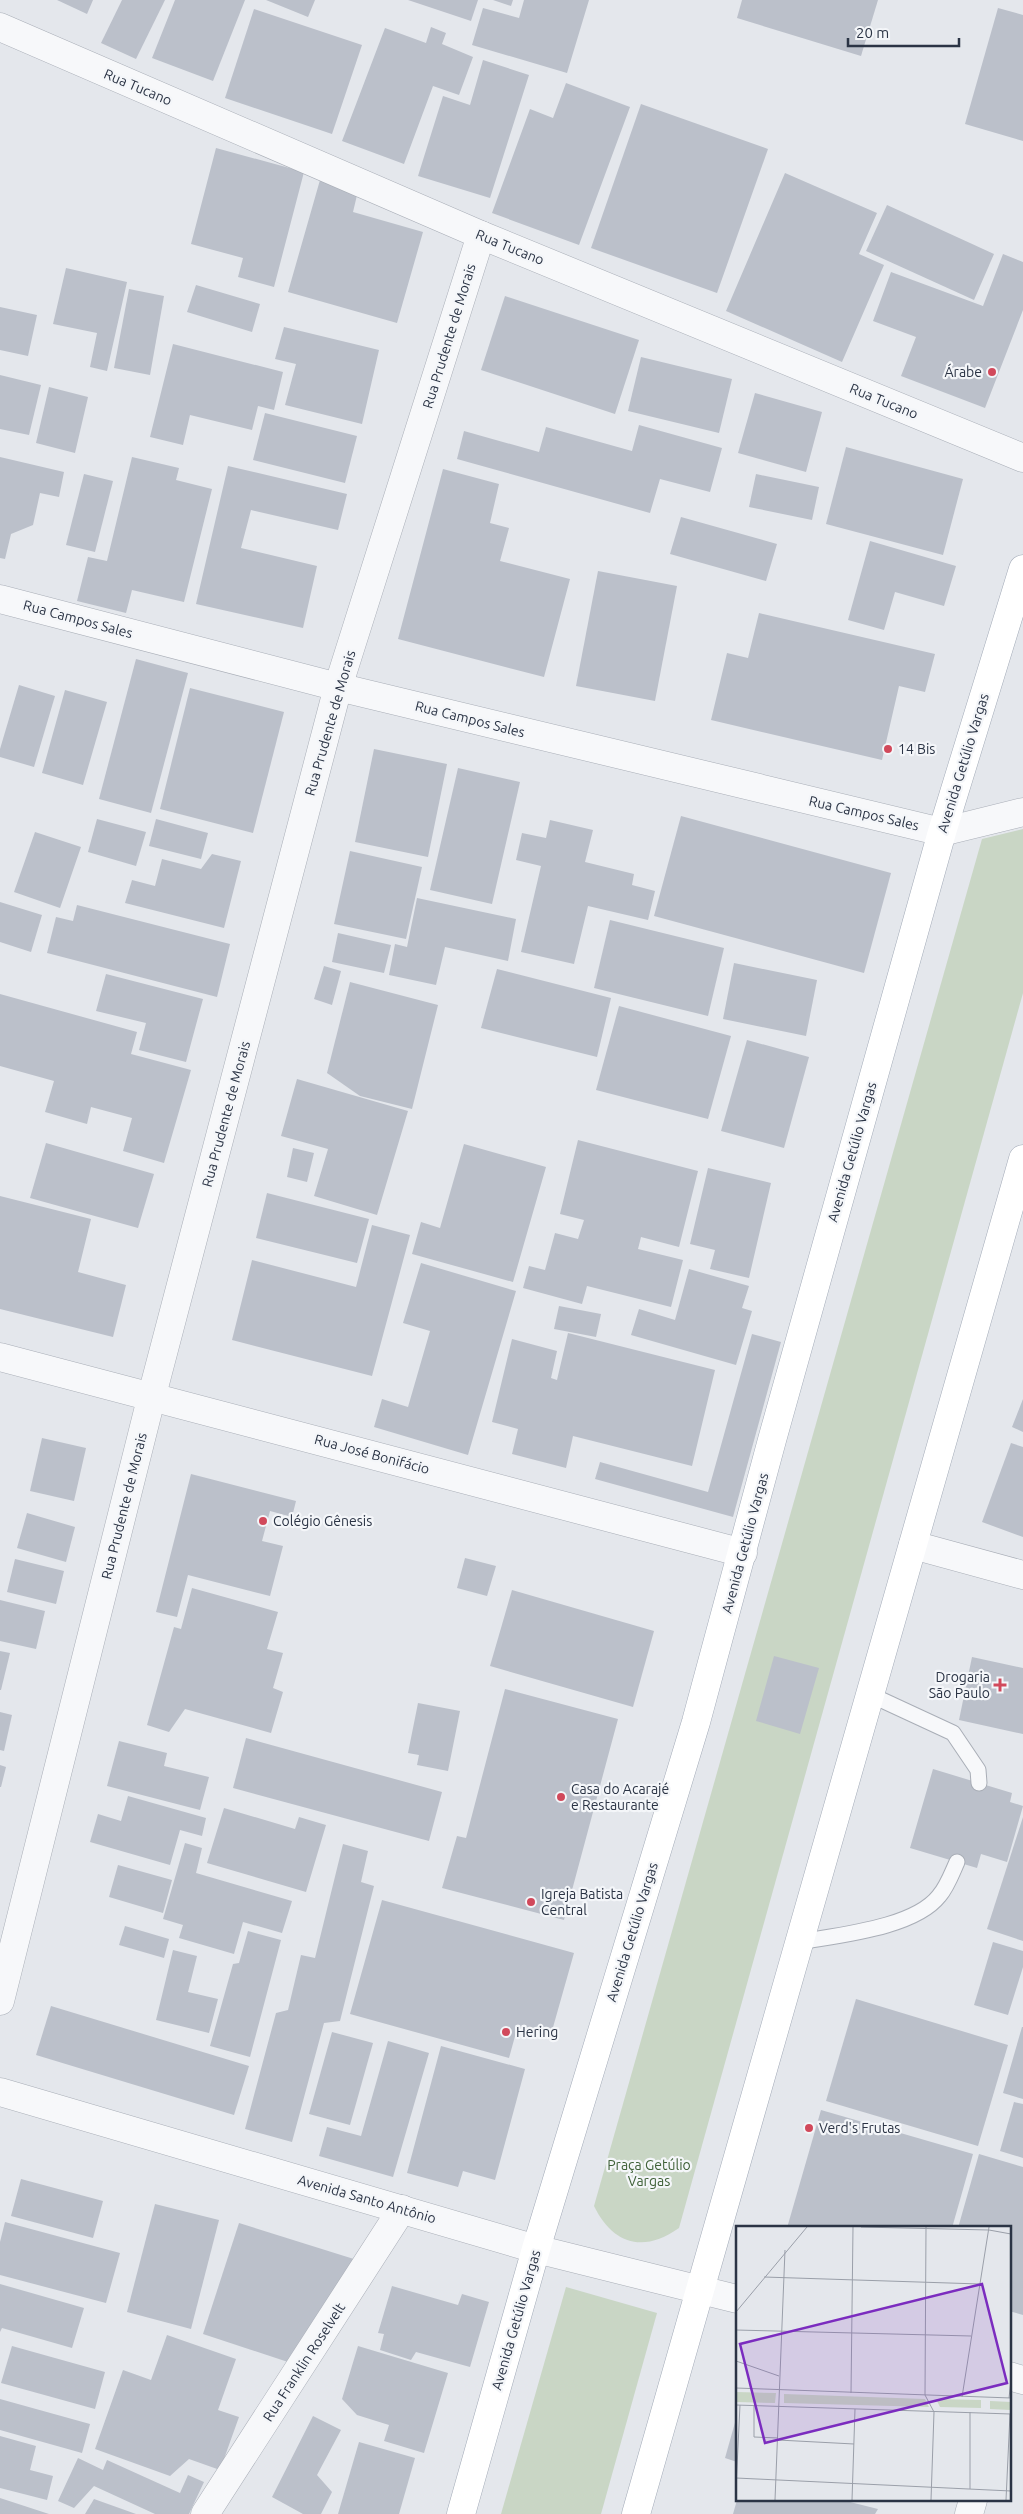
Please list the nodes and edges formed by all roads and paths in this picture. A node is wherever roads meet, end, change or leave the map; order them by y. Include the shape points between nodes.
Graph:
1 (0, 28) edge
2 (481, 235) junction
3 (1023, 458) edge
4 (1023, 569) edge
5 (0, 599) edge
6 (338, 687) junction
7 (1023, 812) edge
8 (942, 832) junction
9 (1023, 1159) edge
10 (0, 1357) edge
11 (152, 1396) junction
12 (913, 1545) junction
13 (743, 1553) junction
14 (1023, 1575) edge
15 (871, 1695) junction
16 (979, 1783) dead end
17 (957, 1862) dead end
18 (800, 1942) junction
19 (0, 2001) edge
20 (0, 2092) edge
21 (402, 2210) junction
22 (536, 2249) junction
23 (700, 2290) junction
24 (736, 2299) edge
25 (1010, 2376) edge
26 (1023, 2380) edge
27 (206, 2514) edge
28 (461, 2514) edge
29 (636, 2514) edge

1 - 2 street, Rua Tucano
2 - 3 street, Rua Tucano
2 - 6 street, Rua Prudente de Morais
4 - 8 main road, Avenida Getúlio Vargas
5 - 6 street, Rua Campos Sales
6 - 8 street, Rua Campos Sales
6 - 11 street, Rua Prudente de Morais
7 - 8 street
8 - 13 main road, Avenida Getúlio Vargas
9 - 12 main road
10 - 11 street, Rua José Bonifácio
11 - 13 street, Rua José Bonifácio
11 - 19 street, Rua Prudente de Morais
12 - 14 street
12 - 15 main road
13 - 22 main road, Avenida Getúlio Vargas via 693,1731
15 - 16 lane via 953,1733 978,1770
15 - 18 main road
17 - 18 lane via 939,1897 915,1915 882,1927
18 - 23 main road
20 - 21 street, Avenida Santo Antônio
21 - 22 street, Avenida Santo Antônio
21 - 27 street, Rua Franklin Roselvelt
22 - 23 street, Avenida Santo Antônio
22 - 28 main road, Avenida Getúlio Vargas
23 - 24 street, Avenida Santo Antônio
23 - 29 main road
25 - 26 street

